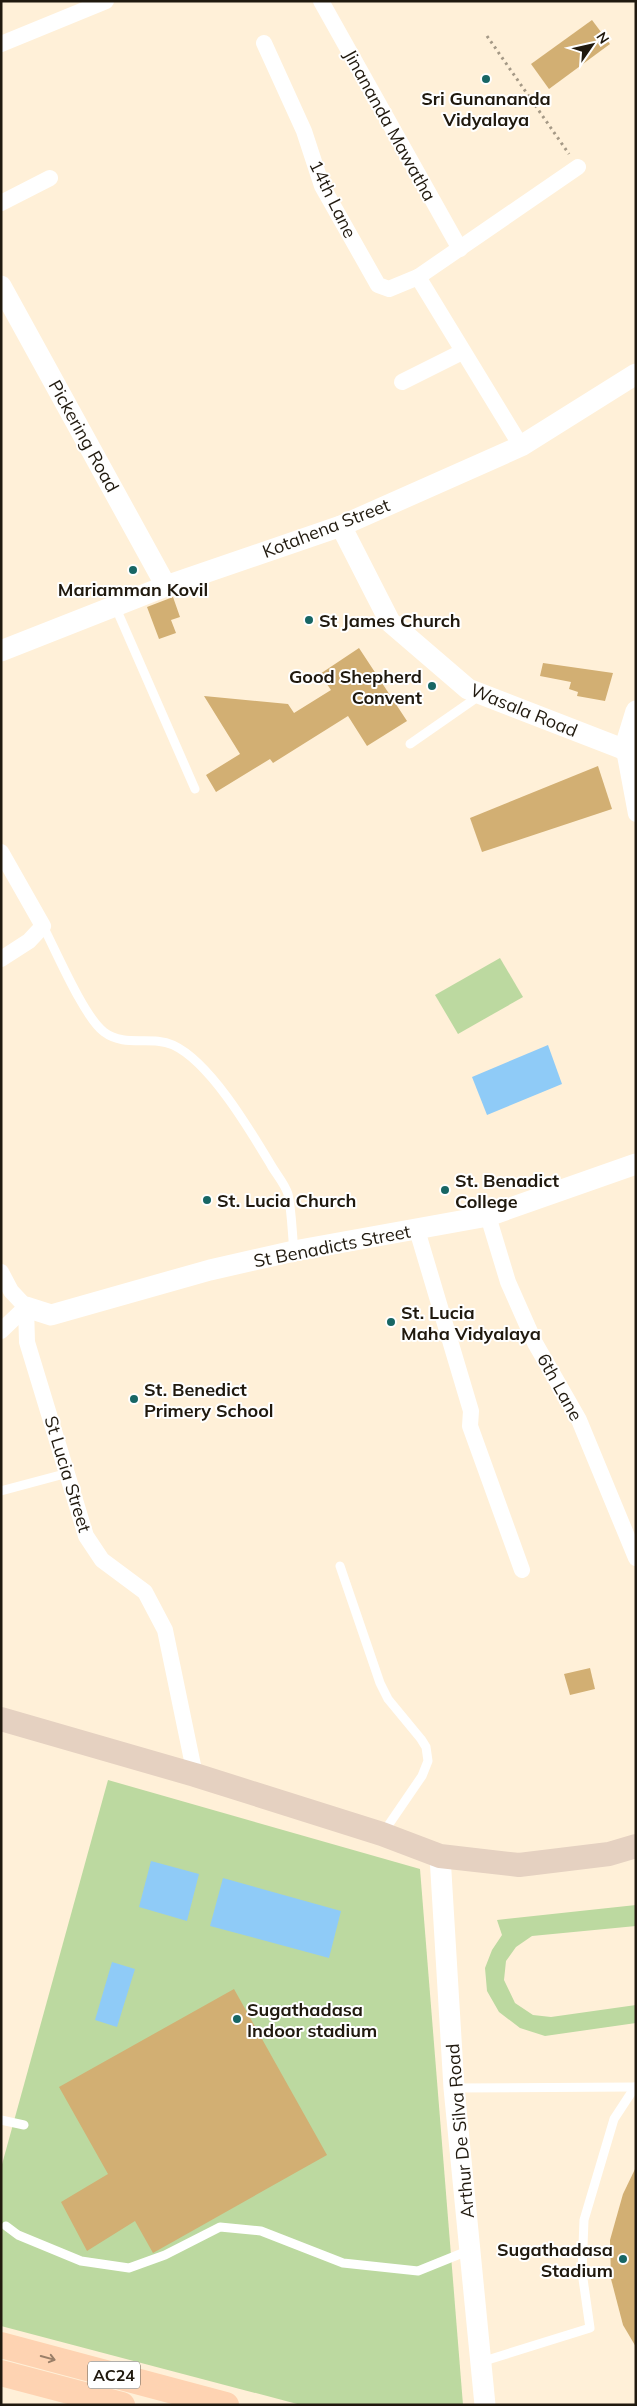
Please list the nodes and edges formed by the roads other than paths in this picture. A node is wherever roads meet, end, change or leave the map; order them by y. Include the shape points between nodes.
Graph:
1 (106, 1) edge
2 (321, 1) edge
3 (264, 43) dead end
4 (1, 44) edge
5 (578, 167) road end
6 (50, 178) dead end
7 (1, 203) edge
8 (460, 249) junction
9 (418, 277) junction
10 (1, 286) edge
11 (462, 352) junction
12 (636, 374) edge
13 (402, 382) dead end
14 (521, 446) junction
15 (341, 526) junction
16 (166, 586) junction
17 (115, 606) junction
18 (1, 651) edge
19 (481, 694) junction
20 (636, 711) edge
21 (410, 744) dead end
22 (630, 752) edge
23 (195, 789) dead end
24 (636, 814) edge
25 (1, 852) edge
26 (43, 926) junction
27 (1, 959) edge
28 (636, 1164) edge
29 (488, 1216) junction
30 (417, 1230) junction
31 (294, 1251) junction
32 (1, 1272) edge
33 (26, 1307) junction
34 (1, 1331) edge
35 (68, 1473) junction
36 (1, 1491) edge
37 (636, 1558) edge
38 (340, 1566) dead end
39 (522, 1570) dead end
40 (1, 1719) edge
41 (195, 1775) junction
42 (382, 1834) junction
43 (636, 1846) edge
44 (440, 1856) junction
45 (635, 2087) edge
46 (454, 2088) junction
47 (1, 2120) edge
48 (24, 2125) dead end
49 (6, 2226) dead end
50 (470, 2250) junction
51 (1, 2345) edge
52 (481, 2362) junction
53 (1, 2373) edge
54 (214, 2404) edge
55 (122, 2405) edge
56 (486, 2405) edge

1 - 4 street
2 - 8 street, Jinananda Mawatha
3 - 9 street, 14th Lane via 304,131 322,186 378,285 390,289
5 - 8 street
6 - 7 street
8 - 9 street
9 - 11 street
10 - 16 street, Pickering Road
11 - 13 street
11 - 14 street
12 - 14 street, Kotahena Street
14 - 15 street, Kotahena Street
15 - 16 street, Kotahena Street
15 - 19 street, Wasala Road via 390,622 468,689
16 - 17 street, Kotahena Street
17 - 18 street, Kotahena Street
17 - 23 lane
19 - 21 lane
19 - 22 street, Wasala Road
20 - 22 street
22 - 24 street
25 - 26 street
26 - 27 street via 29,941
26 - 31 lane via 88,1014 102,1031 117,1040 159,1041 173,1045 193,1058 241,1115 288,1193
28 - 29 street, St Benadicts Street
29 - 30 street, St Benadicts Street
29 - 37 street, 6th Lane via 508,1282 535,1343 579,1420
30 - 31 street, St Benadicts Street
30 - 39 street via 471,1411 470,1426
31 - 33 street, St Benadicts Street via 210,1270 51,1315
32 - 33 street via 11,1291
33 - 34 street
33 - 35 street, St Lucia Street via 27,1342
35 - 36 lane
35 - 41 street, St Lucia Street via 86,1536 102,1560 145,1592 165,1630
38 - 42 lane via 380,1683 388,1699 426,1748 428,1761 422,1776
40 - 41 main road
41 - 42 main road
42 - 44 main road
43 - 44 main road via 609,1854 519,1865
44 - 46 street, Arthur De Silva Road
45 - 46 lane
45 - 52 lane via 614,2119 584,2220 582,2272 590,2328
46 - 50 street, Arthur De Silva Road
47 - 48 lane
49 - 50 lane via 18,2235 81,2261 129,2268 165,2255 220,2228 261,2231 343,2263 418,2271
50 - 52 street, Arthur De Silva Road
51 -> 54 main road, AC24
52 - 56 street, Arthur De Silva Road
53 - 55 main road, AC24

